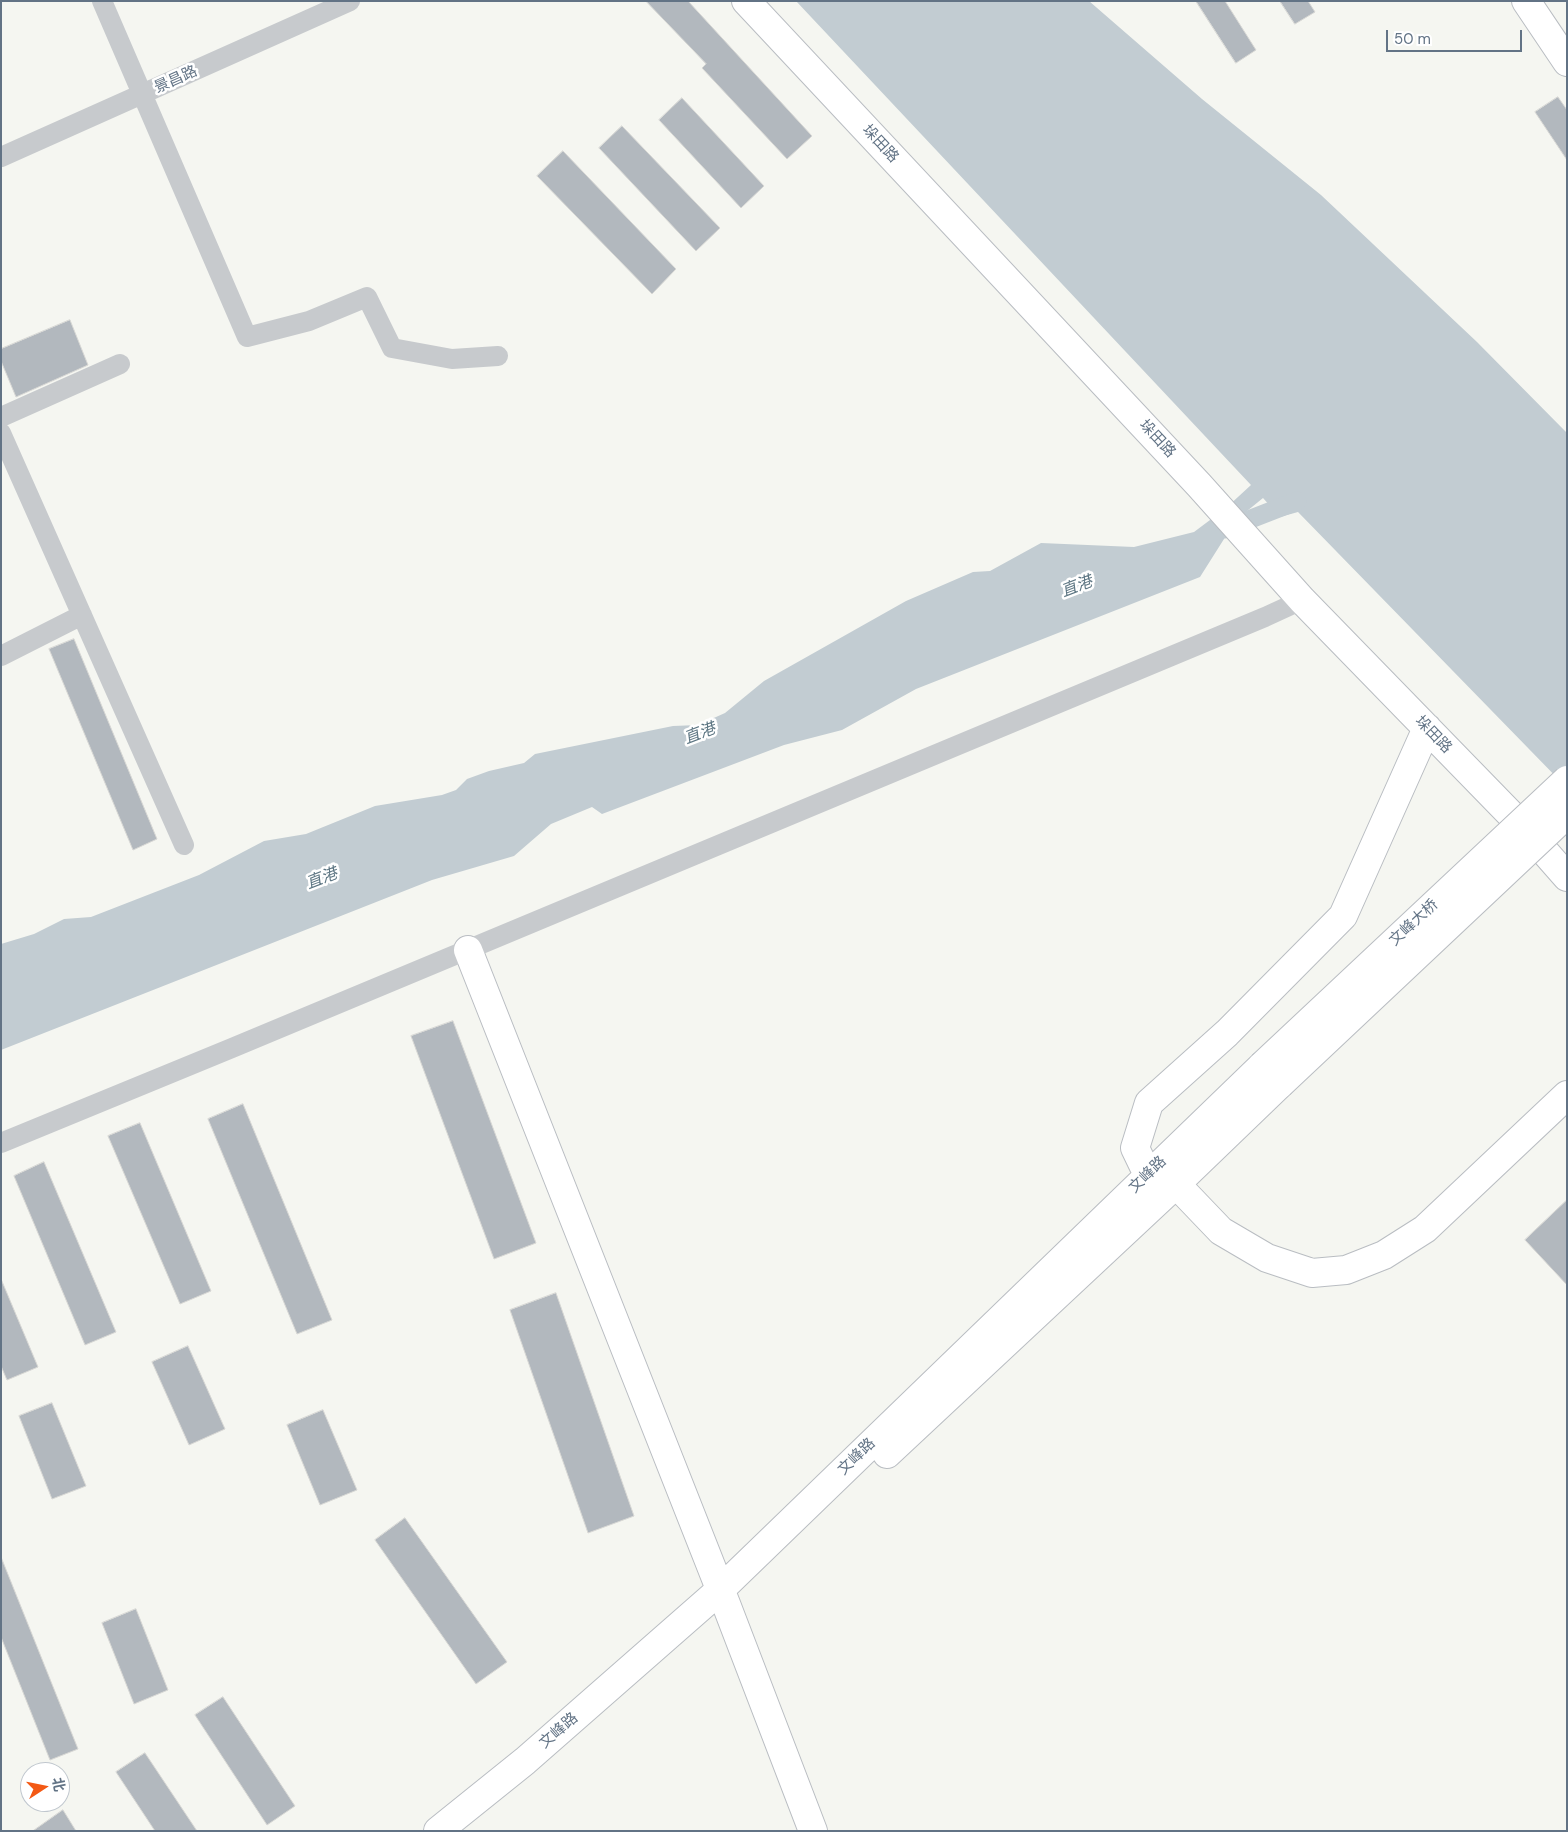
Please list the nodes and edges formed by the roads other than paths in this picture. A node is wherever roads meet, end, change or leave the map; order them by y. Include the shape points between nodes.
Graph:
1 (102, 1) edge
2 (350, 1) edge
3 (746, 1) edge
4 (1526, 1) edge
5 (1567, 62) edge
6 (143, 94) junction
7 (1, 157) edge
8 (498, 356) dead end
9 (120, 364) dead end
10 (1, 417) edge
11 (1, 433) edge
12 (1302, 600) junction
13 (82, 615) junction
14 (1, 656) edge
15 (1427, 728) junction
16 (1567, 780) edge
17 (1567, 814) edge
18 (184, 845) dead end
19 (1567, 877) edge
20 (468, 950) junction
21 (1271, 1075) junction
22 (1567, 1095) edge
23 (1, 1143) edge
24 (1148, 1175) junction
25 (1176, 1184) junction
26 (723, 1597) junction
27 (438, 1831) edge
28 (461, 1831) edge
29 (813, 1831) edge

1 - 6 street
2 - 6 street, 景昌路
3 - 12 street, 垛田路 via 1199,484
4 - 5 street
6 - 7 street, 景昌路
6 - 8 street via 247,337 309,321 367,297 392,348 452,359
9 - 10 street
11 - 13 street
12 - 15 street, 垛田路
12 - 20 street
13 - 14 street
13 - 18 street
15 - 19 street, 垛田路
15 - 24 street via 1343,916 1227,1033 1149,1103 1134,1148
16 - 21 street, 文峰大桥, bridge
17 - 21 street, 文峰大桥, bridge
20 - 23 street
20 - 26 street
21 - 24 street, 文峰路
21 - 25 street, 文峰路
22 - 25 street via 1425,1229 1384,1256 1346,1270 1312,1272 1267,1258 1222,1231
24 - 26 street, 文峰路
25 - 26 street, 文峰路
26 - 27 street, 文峰路
26 - 28 street, 文峰路 via 668,1657
26 - 29 street

